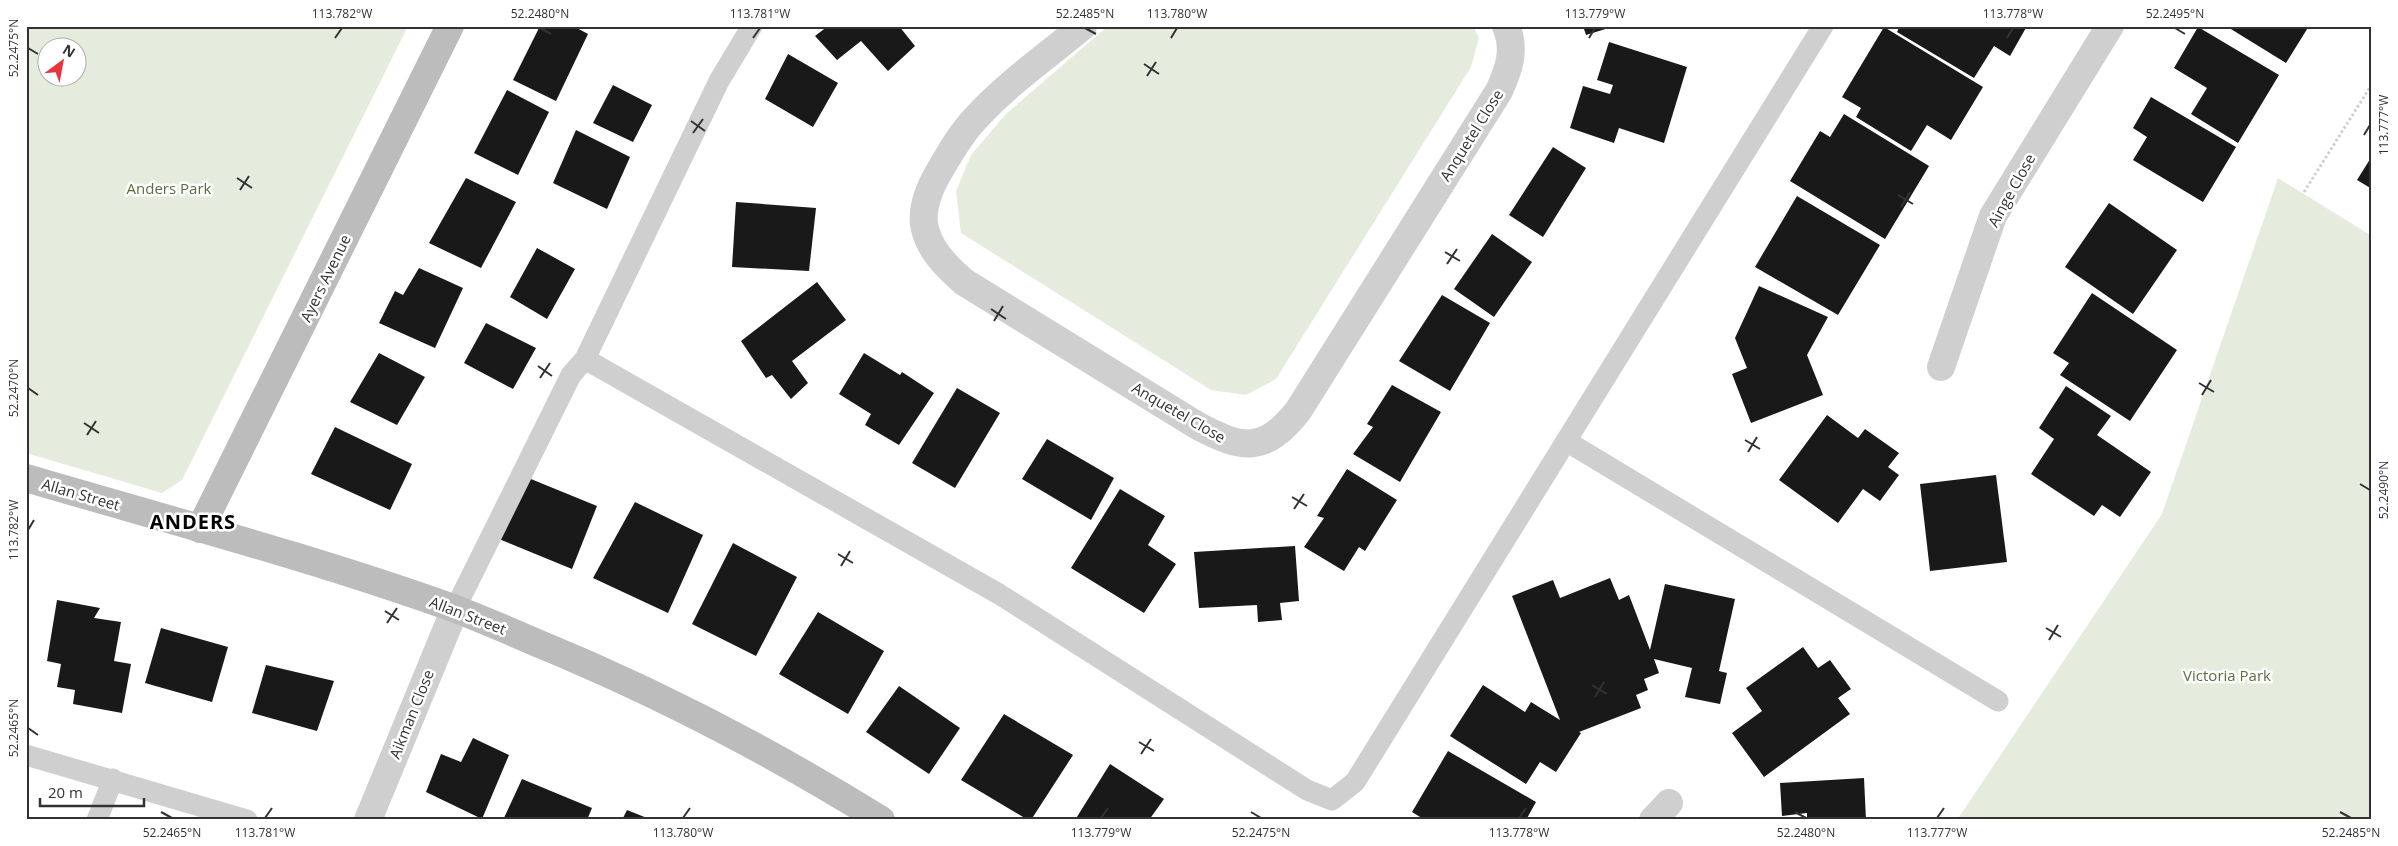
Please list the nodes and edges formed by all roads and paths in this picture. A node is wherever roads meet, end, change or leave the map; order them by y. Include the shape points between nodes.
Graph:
1 (450, 26) edge
2 (752, 26) edge
3 (1083, 26) edge
4 (1506, 26) edge
5 (1823, 26) edge
6 (2110, 26) edge
7 (2372, 84) edge
8 (2304, 192) dead end
9 (585, 359) junction
10 (1941, 367) dead end
11 (1566, 441) junction
12 (26, 478) edge
13 (200, 529) junction
14 (455, 609) junction
15 (1998, 701) dead end
16 (26, 755) edge
17 (113, 779) junction
18 (97, 820) edge
19 (247, 820) edge
20 (368, 820) edge
21 (881, 820) edge

1 - 13 street, Ayers Avenue
2 - 9 lane via 719,80
3 - 4 street, Anquetel Close via 994,100 954,145 927,200 924,223 930,242 942,262 964,282 1198,426 1238,444 1270,438 1298,411 1499,91 1512,54
5 - 11 lane
6 - 10 street, Ainge Close via 1993,216
7 - 8 path
9 - 11 lane via 999,594 1307,790 1332,800 1354,782
9 - 14 lane via 571,375
11 - 15 lane
12 - 13 street, Allan Street
13 - 14 street, Allan Street
14 - 20 street, Aikman Close
14 - 21 street, Allan Street via 599,668 705,718 804,772
16 - 17 lane
17 - 18 lane
17 - 19 lane

